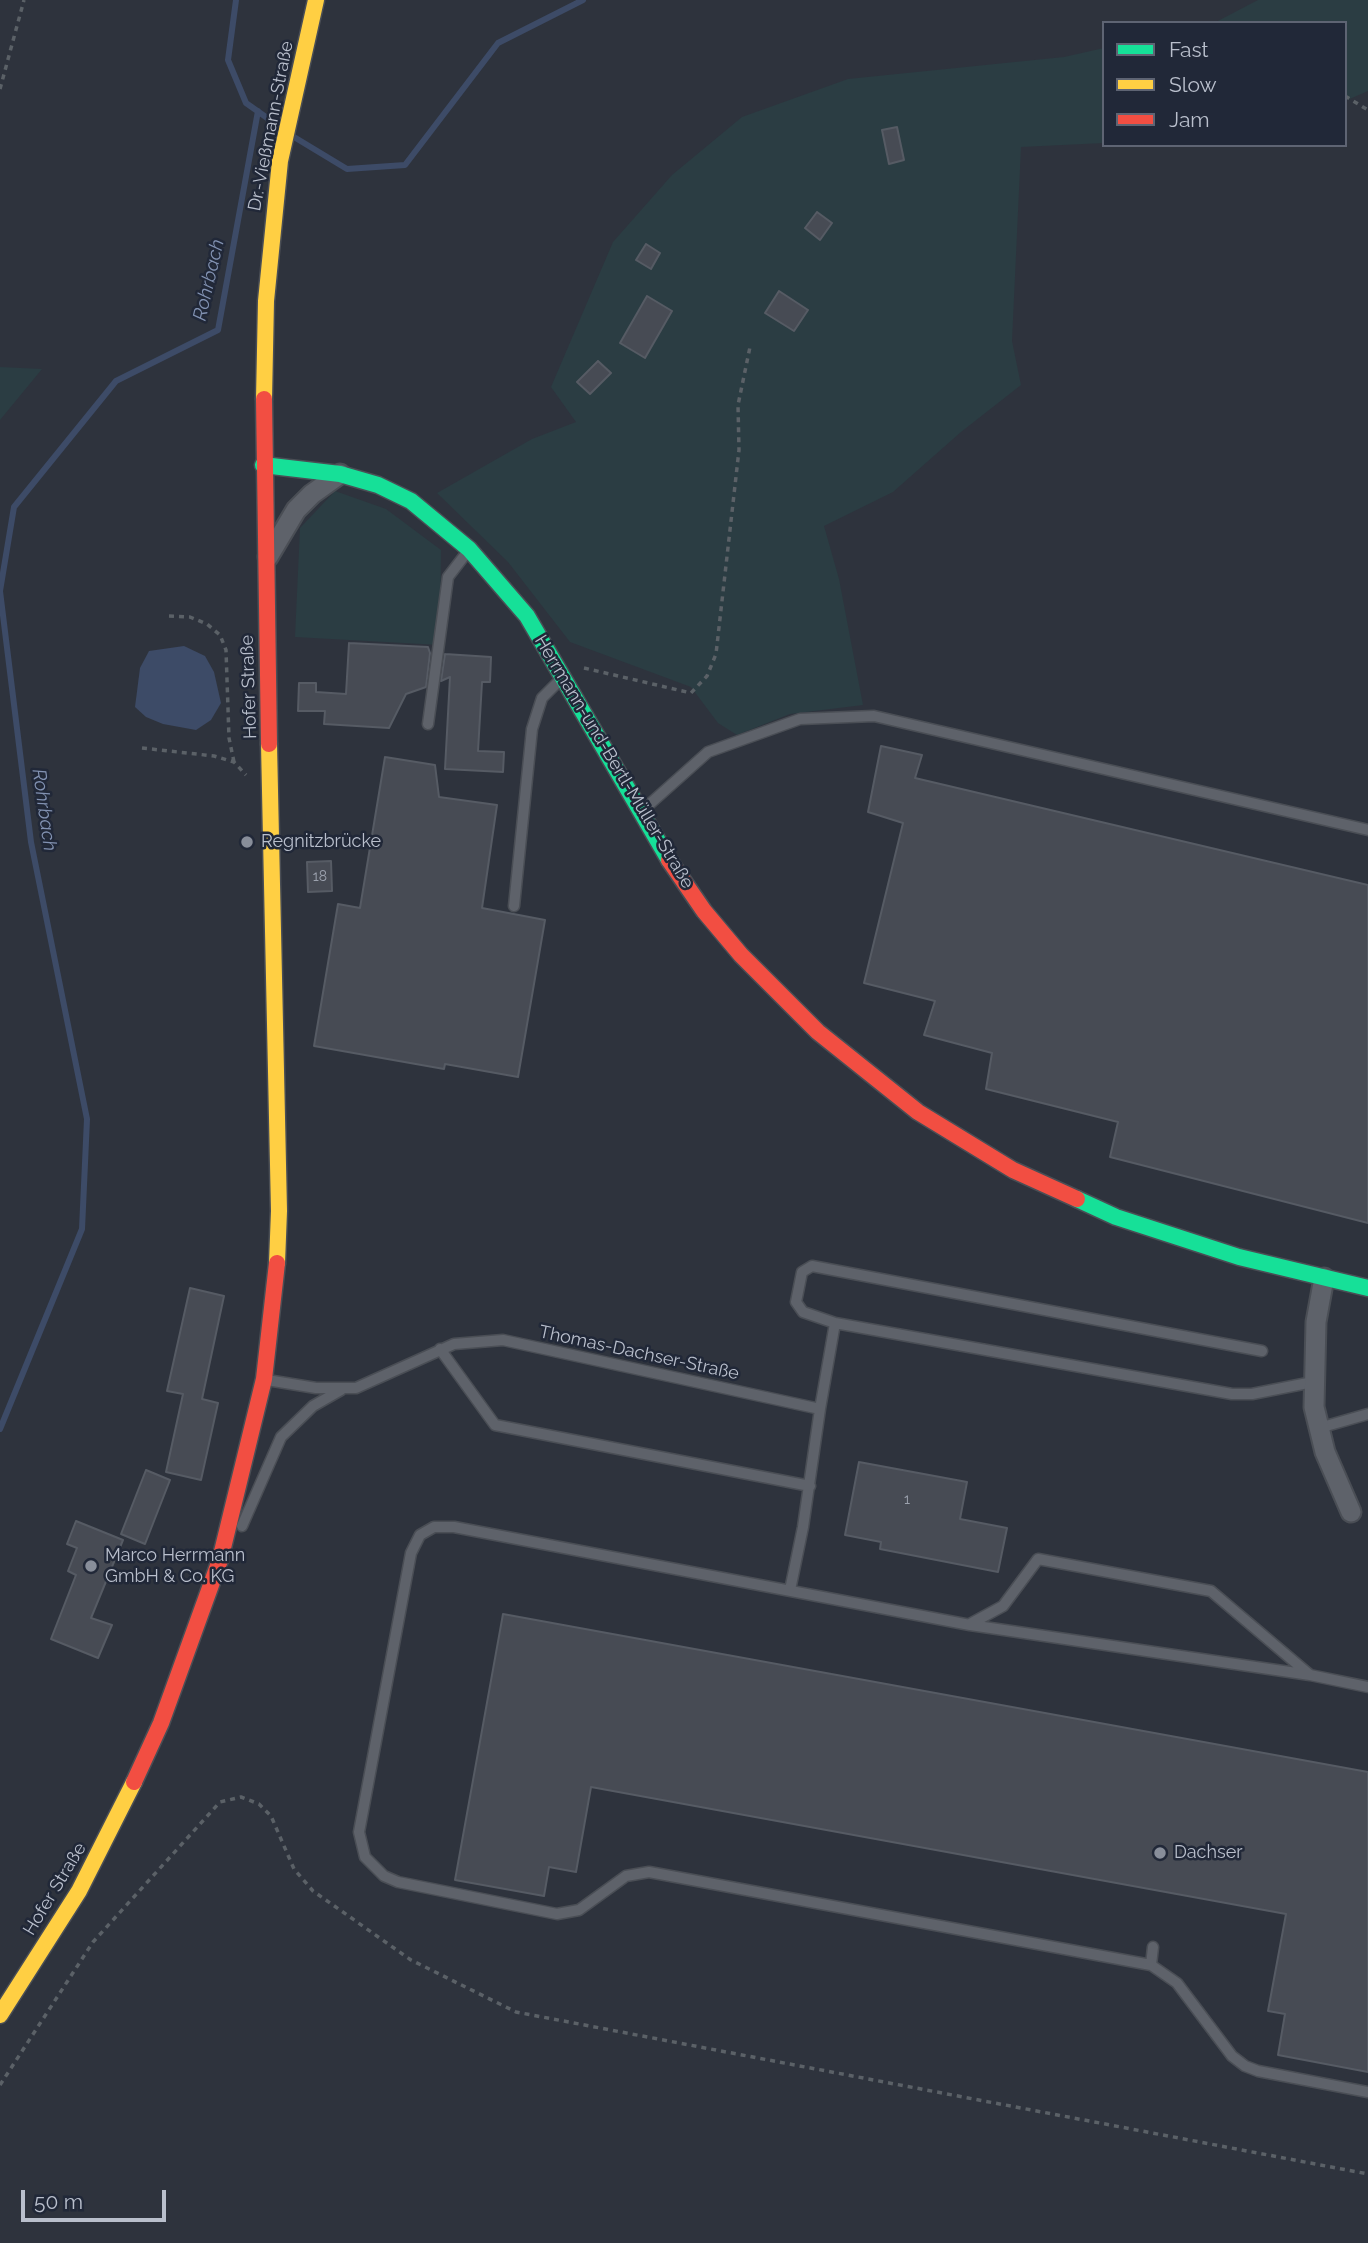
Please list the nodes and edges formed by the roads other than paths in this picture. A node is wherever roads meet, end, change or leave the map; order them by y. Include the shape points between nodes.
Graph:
1 (316, 0) edge
2 (263, 465) junction
3 (341, 474) junction
4 (469, 549) junction
5 (265, 565) junction
6 (564, 676) junction
7 (428, 724) dead end
8 (640, 812) junction
9 (1368, 830) edge
10 (514, 906) dead end
11 (1324, 1278) junction
12 (1368, 1288) edge
13 (835, 1323) junction
14 (440, 1349) junction
15 (1262, 1351) dead end
16 (264, 1380) junction
17 (1312, 1381) junction
18 (342, 1390) junction
19 (820, 1409) junction
20 (1368, 1414) edge
21 (1319, 1429) junction
22 (810, 1486) junction
23 (1351, 1511) dead end
24 (220, 1560) junction
25 (789, 1590) junction
26 (970, 1625) junction
27 (1310, 1675) junction
28 (1368, 1687) edge
29 (1153, 1947) dead end
30 (1151, 1965) junction
31 (0, 2015) edge
32 (1368, 2092) edge

1 - 2 main road, Dr.-Vießmann-Straße via 280,161 266,301
2 - 3 main road, Herrmann-und-Bertl-Müller-Straße
2 - 5 main road, Hofer Straße
3 - 4 main road, Herrmann-und-Bertl-Müller-Straße via 411,501
3 - 5 street via 296,510
4 - 6 main road, Herrmann-und-Bertl-Müller-Straße via 527,616
4 - 7 lane via 448,577
5 - 16 main road, Hofer Straße via 279,1210
6 - 8 main road, Herrmann-und-Bertl-Müller-Straße
6 - 10 lane via 542,698 532,729
8 - 9 lane via 708,752 800,719 874,716
8 - 11 main road, Herrmann-und-Bertl-Müller-Straße via 704,911 741,955 846,1057 918,1112 1013,1170 1076,1201 1200,1245
11 - 12 main road, Herrmann-und-Bertl-Müller-Straße
11 - 17 street
13 - 15 lane via 803,1312 796,1302 802,1272 812,1266
13 - 17 lane via 1232,1394
13 - 19 lane
14 - 18 lane, Thomas-Dachser-Straße via 372,1383
14 - 19 lane, Thomas-Dachser-Straße via 469,1341 503,1340
14 - 22 lane via 495,1425
16 - 18 lane
16 - 24 main road, Hofer Straße
17 - 21 street
18 - 24 lane via 313,1406 281,1437 234,1541
19 - 22 lane
20 - 21 lane
21 - 23 street via 1332,1472
22 - 25 lane
24 - 31 main road, Hofer Straße via 161,1723 118,1816 79,1891
25 - 26 lane
25 - 30 lane via 454,1527 426,1531 415,1544 406,1579 359,1832 365,1857 384,1876 398,1882 557,1914 579,1910 626,1876 649,1872
26 - 27 lane
26 - 27 lane via 1003,1606 1038,1559 1211,1591
27 - 28 lane
29 - 30 lane
30 - 32 lane via 1177,1983 1232,2056 1245,2066

